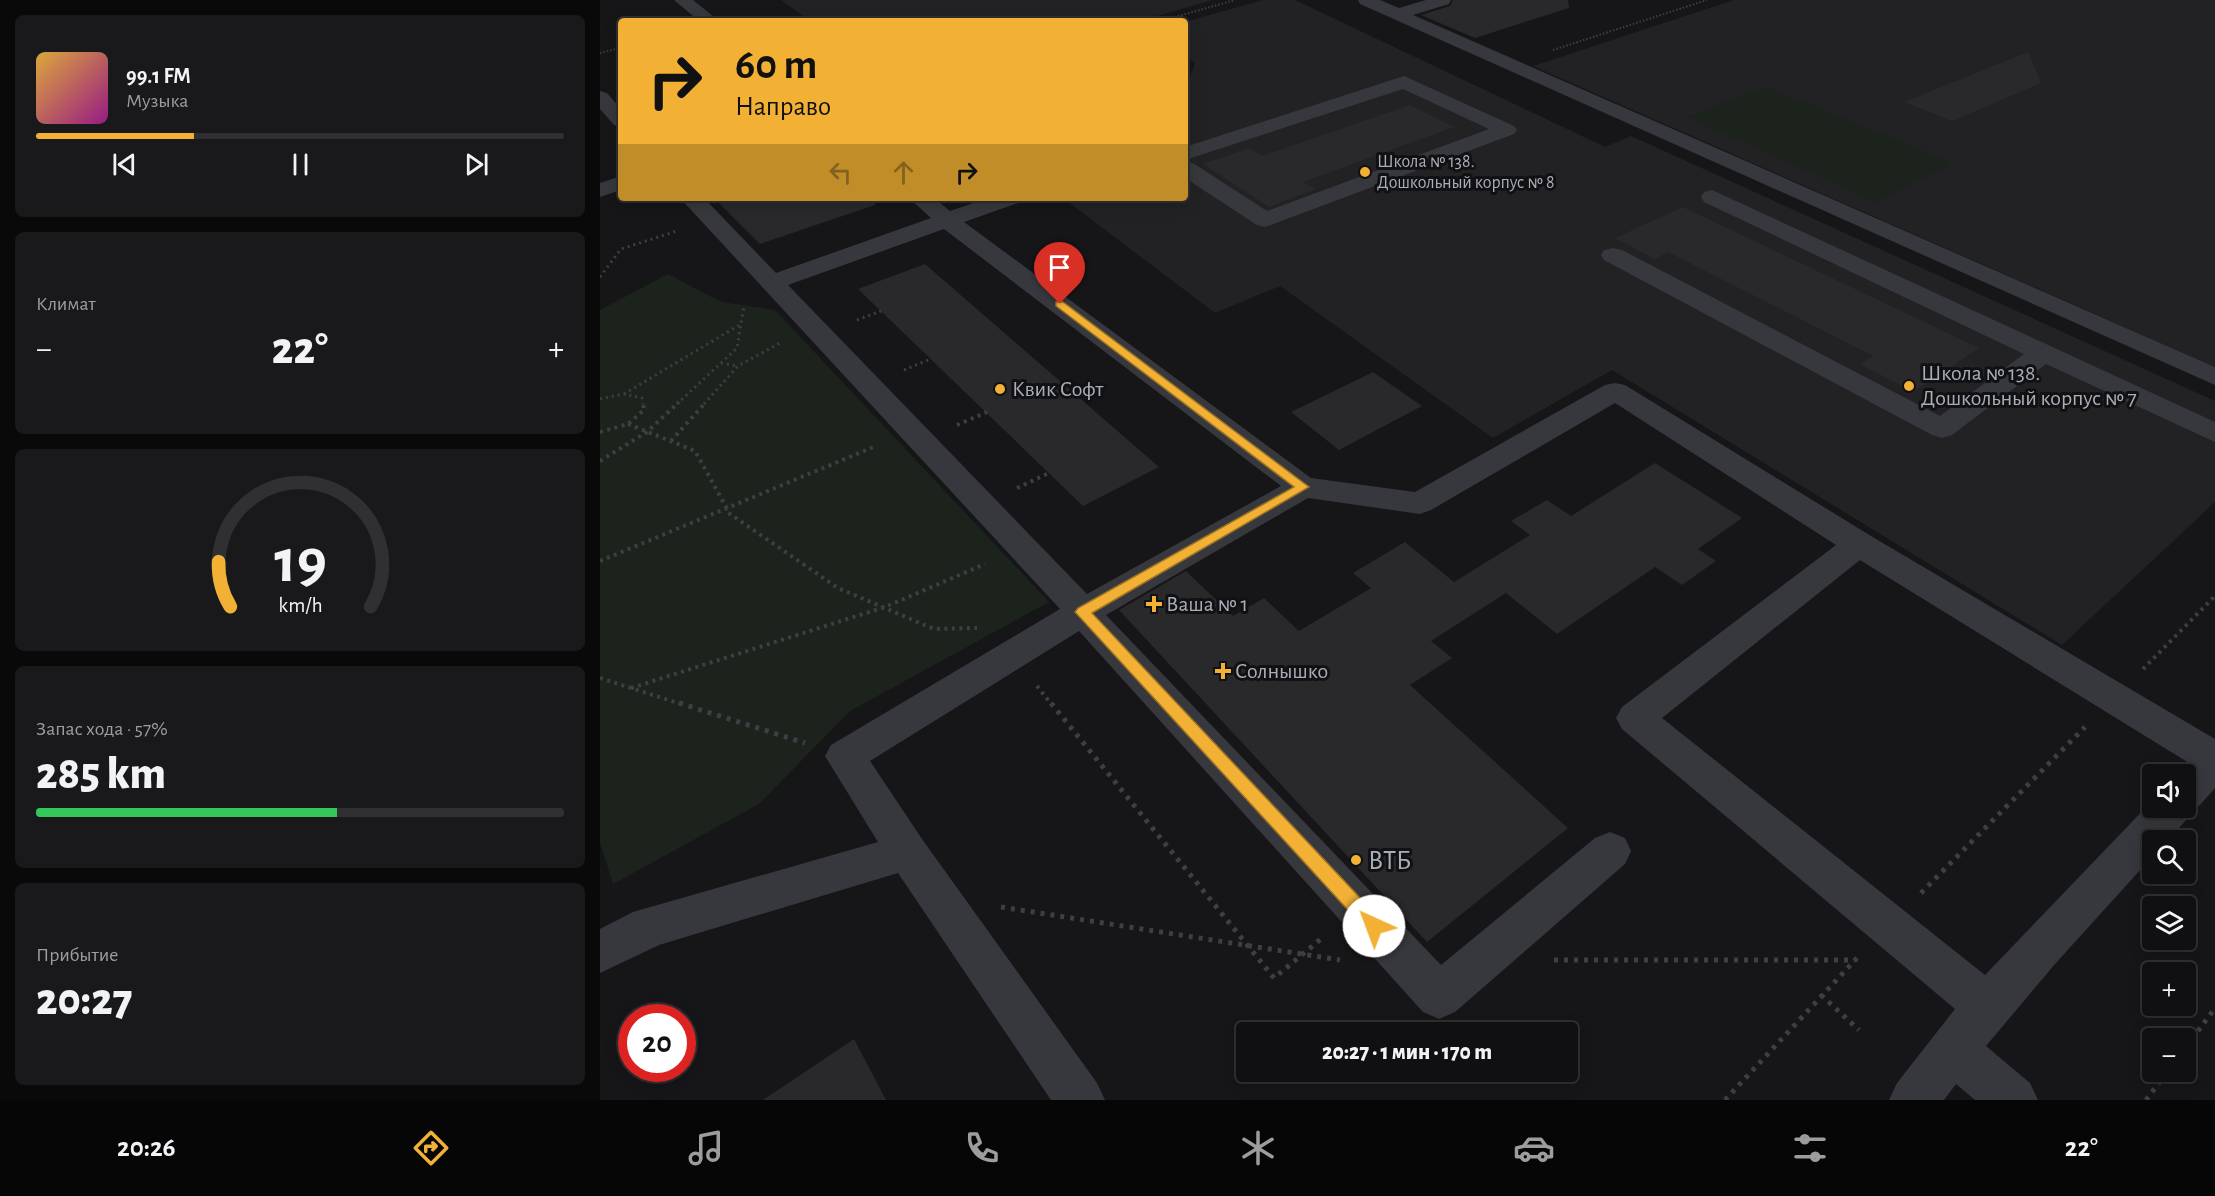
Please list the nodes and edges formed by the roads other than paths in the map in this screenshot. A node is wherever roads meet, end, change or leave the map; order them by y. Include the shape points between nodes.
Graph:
1 (682, 0) edge
2 (1366, 0) edge
3 (1443, 0) edge
4 (1398, 14) junction
5 (706, 18) edge
6 (600, 97) edge
7 (618, 118) edge
8 (1188, 153) edge
9 (1188, 170) edge
10 (618, 184) edge
11 (600, 190) edge
12 (1712, 197) dead end
13 (924, 201) edge
14 (1001, 201) edge
15 (701, 209) edge
16 (947, 220) junction
17 (1613, 255) dead end
18 (771, 283) junction
19 (2043, 353) junction
20 (2215, 377) edge
21 (2215, 433) edge
22 (1303, 487) junction
23 (1859, 544) junction
24 (1083, 612) junction
25 (2215, 760) edge
26 (2196, 782) edge
27 (2163, 818) edge
28 (1610, 851) dead end
29 (908, 852) junction
30 (600, 952) edge
31 (1988, 1006) junction
32 (1952, 1049) junction
33 (1080, 1100) edge
34 (1914, 1100) edge
35 (2013, 1100) edge

1 - 5 street
2 - 4 street
3 - 4 street
4 - 20 street
6 - 7 street
8 - 9 street via 1404,82 1507,130 1265,220
10 - 11 street
12 - 19 street
13 - 16 street
14 - 16 street
15 - 18 street
16 - 18 street
16 - 22 street
17 - 19 street via 1942,429
18 - 24 street
19 - 21 street
22 - 23 street via 1420,503 1615,391
22 - 24 street
23 - 25 street
23 - 31 street via 1635,718
24 - 28 street via 1439,996
24 - 29 street via 844,756
25 - 26 street
27 - 31 street
29 - 30 street via 649,927
29 - 33 street
31 - 32 street
32 - 34 street
32 - 35 street

